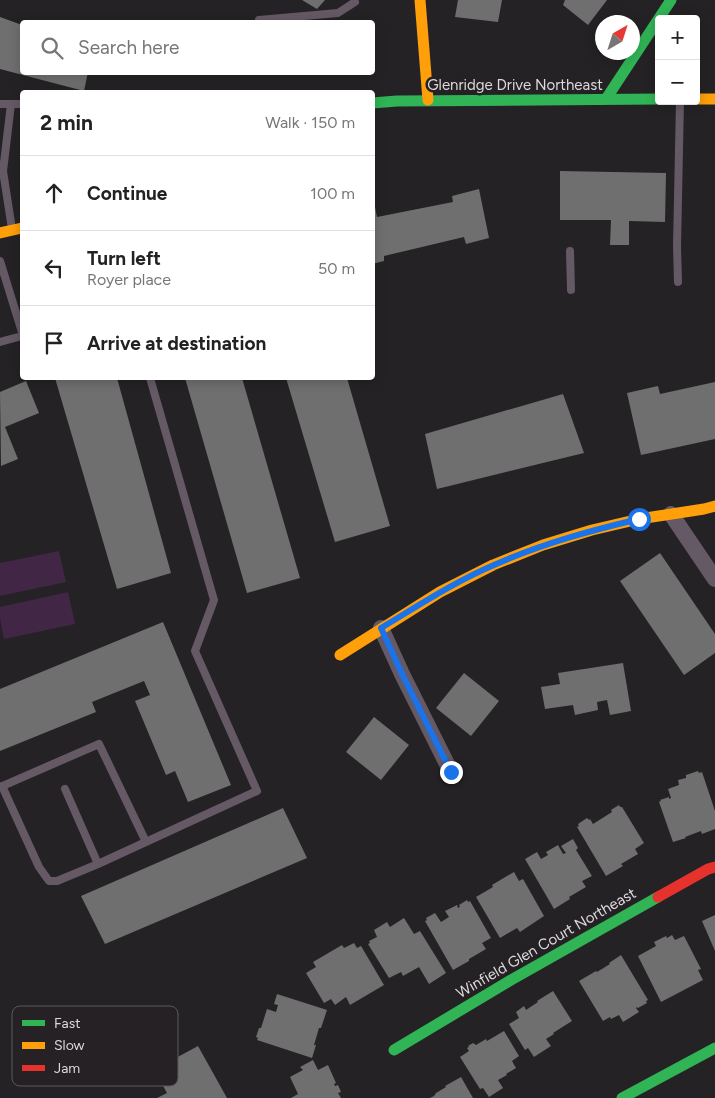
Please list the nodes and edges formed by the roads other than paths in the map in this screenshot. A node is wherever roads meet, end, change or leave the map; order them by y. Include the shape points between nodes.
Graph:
1 (420, 0) edge
2 (671, 0) edge
3 (355, 2) dead end
4 (259, 20) dead end
5 (606, 99) junction
6 (655, 99) edge
7 (700, 99) edge
8 (715, 99) edge
9 (428, 100) junction
10 (375, 103) edge
11 (0, 104) edge
12 (12, 104) junction
13 (20, 104) edge
14 (680, 105) edge
15 (20, 229) edge
16 (0, 233) edge
17 (570, 251) dead end
18 (0, 261) edge
19 (678, 282) dead end
20 (571, 290) dead end
21 (20, 326) edge
22 (20, 337) edge
23 (0, 342) edge
24 (151, 380) edge
25 (715, 506) edge
26 (671, 514) junction
27 (715, 579) edge
28 (381, 628) junction
29 (340, 655) dead end
30 (451, 772) dead end
31 (1, 787) edge
32 (65, 790) dead end
33 (146, 842) junction
34 (98, 864) junction
35 (715, 867) edge
36 (715, 1048) edge
37 (394, 1050) dead end
38 (622, 1098) edge

1 - 9 street
2 - 5 street
3 - 4 lane via 338,13
5 - 6 street, Glenridge Drive Northeast
5 - 9 street, Glenridge Drive Northeast
7 - 8 street
9 - 10 street, Glenridge Drive Northeast
11 - 12 lane
12 - 13 lane
12 - 15 lane via 4,171
14 - 19 lane
15 - 16 street
17 - 20 lane
18 - 21 lane
22 - 23 lane
24 - 33 lane via 214,600 195,651 257,791
25 - 26 street
26 - 27 street
26 - 28 street via 592,530 543,545 493,565 440,592
28 - 29 street
28 - 30 street
31 - 33 lane via 99,744
31 - 34 lane via 39,867 49,881 58,882
32 - 34 lane
33 - 34 lane
35 - 37 street, Winfield Glen Court Northeast via 462,1007
36 - 38 street

